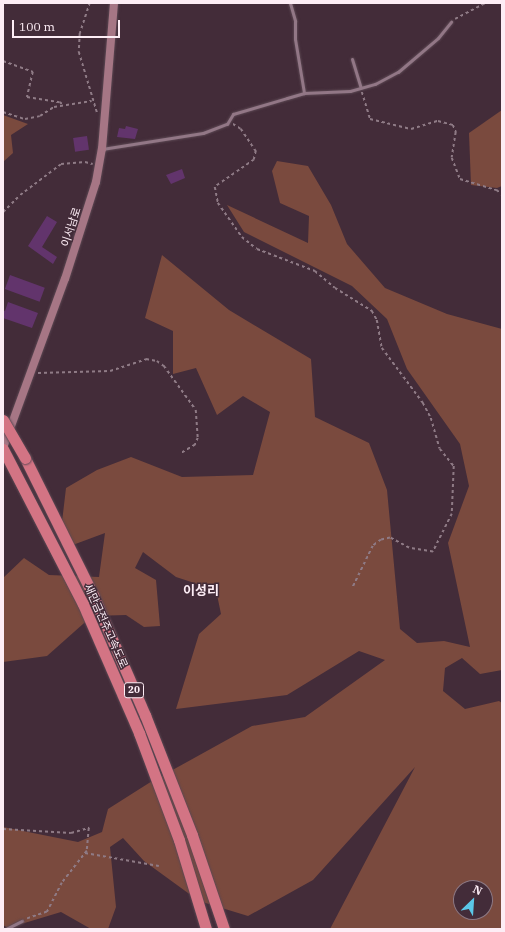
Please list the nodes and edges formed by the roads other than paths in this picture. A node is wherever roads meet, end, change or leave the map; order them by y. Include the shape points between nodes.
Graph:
1 (114, 3) edge
2 (290, 3) edge
3 (452, 22) road end
4 (352, 59) dead end
5 (361, 88) junction
6 (304, 93) junction
7 (102, 149) junction
8 (3, 420) edge
9 (3, 448) edge
10 (22, 921) road end
11 (6, 929) edge
12 (206, 929) edge
13 (224, 929) edge

1 - 7 main road, 이서남로
2 - 6 lane via 295,21 295,39
3 - 5 lane via 438,38 398,72
4 - 5 lane
5 - 6 lane via 350,91
6 - 7 lane via 232,114 228,121 204,133
7 - 9 main road, 이서남로 via 86,219
8 - 13 highway, 새만금전주고속도로 / 20, bridge via 25,458 93,595 145,715 192,834
9 - 12 highway, 새만금전주고속도로 / 20 via 83,604 139,733 179,840
10 - 11 lane

